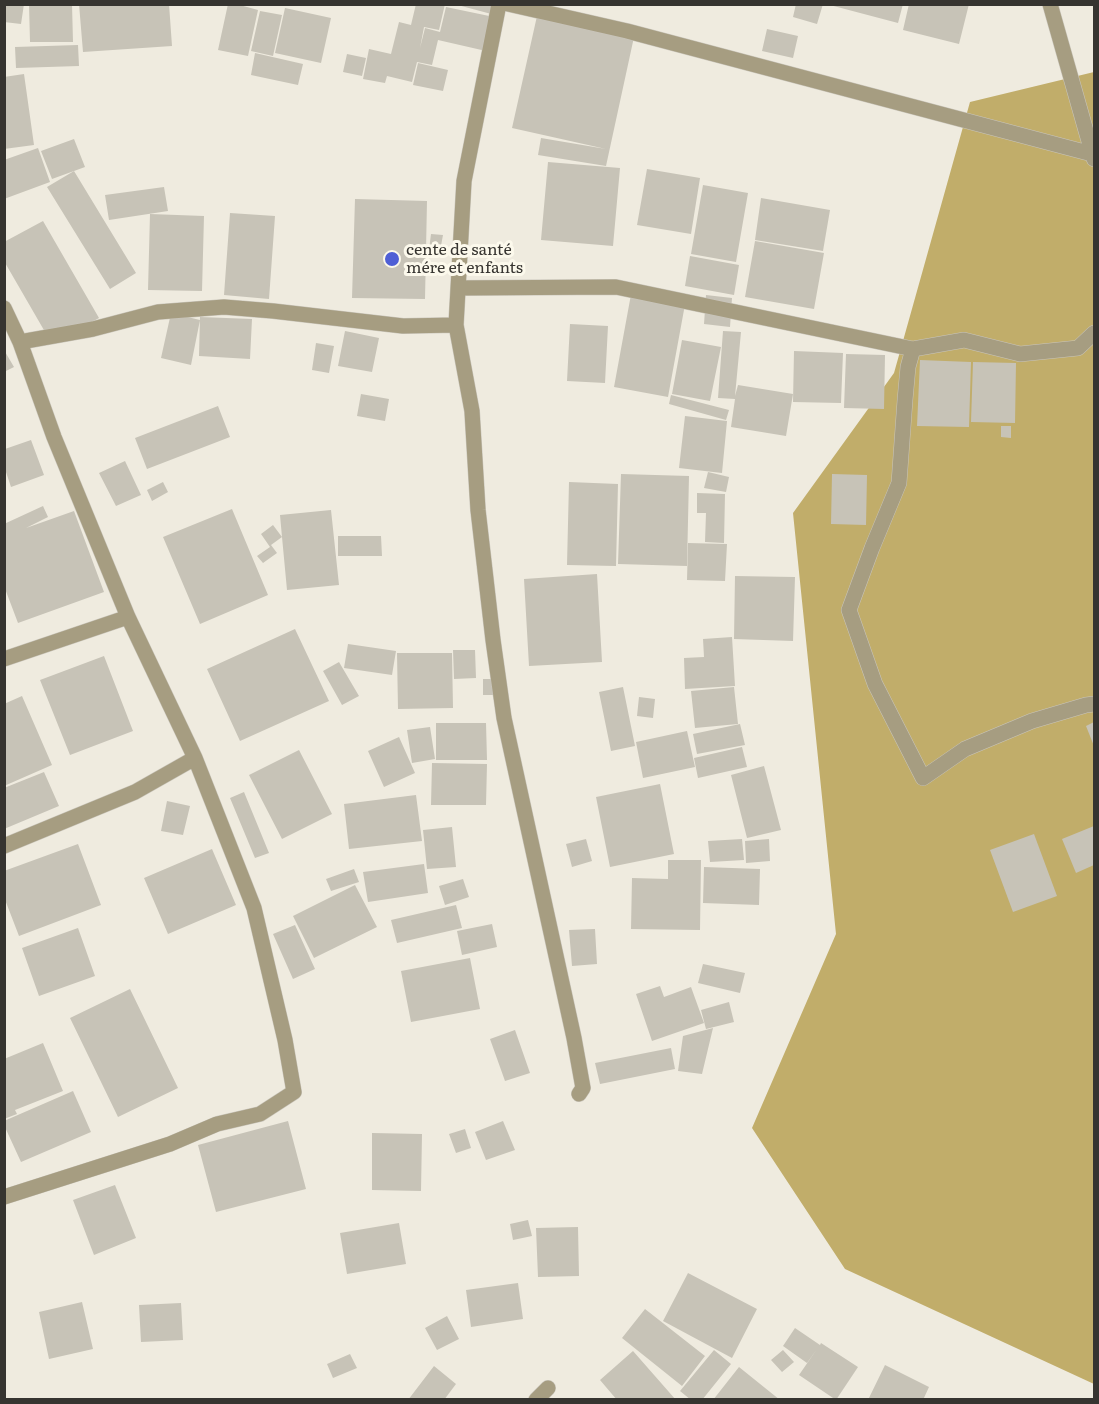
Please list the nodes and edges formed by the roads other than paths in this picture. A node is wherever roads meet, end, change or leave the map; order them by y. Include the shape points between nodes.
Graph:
1 (499, 4) edge
2 (508, 4) edge
3 (1050, 4) edge
4 (1093, 156) edge
5 (459, 288) junction
6 (4, 308) edge
7 (456, 325) junction
8 (1095, 333) edge
9 (20, 342) junction
10 (912, 349) junction
11 (128, 617) junction
12 (4, 659) edge
13 (1095, 704) edge
14 (195, 758) junction
15 (4, 846) edge
16 (579, 1094) dead end
17 (4, 1197) edge
18 (548, 1388) dead end
19 (536, 1400) edge

1 - 5 street via 464,181
2 - 4 street via 627,31
3 - 4 street
5 - 7 street
5 - 10 street via 616,287
6 - 9 street
7 - 9 street via 403,326 224,307 158,312
7 - 16 street via 472,411 478,510 504,718 574,1038 583,1088
8 - 10 street via 1078,348 1020,354 964,340
9 - 11 street via 54,437
10 - 13 street via 899,483 849,610 875,684 891,716 923,778 965,749 1032,721
11 - 12 street
11 - 14 street
14 - 15 street via 135,792
14 - 17 street via 254,908 294,1092 260,1114 217,1124 170,1144
18 - 19 street

